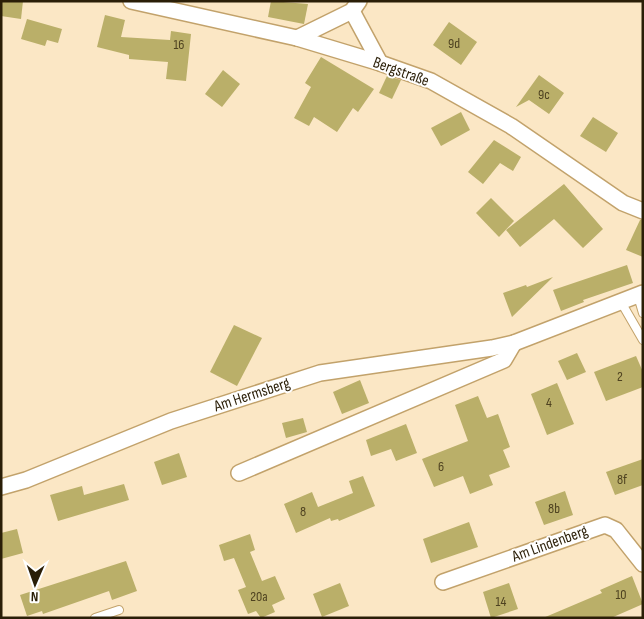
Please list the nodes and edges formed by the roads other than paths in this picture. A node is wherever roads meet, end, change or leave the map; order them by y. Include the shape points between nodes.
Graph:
1 (131, 1) edge
2 (355, 6) edge
3 (298, 38) junction
4 (380, 62) junction
5 (643, 212) edge
6 (640, 294) edge
7 (621, 302) junction
8 (643, 313) edge
9 (643, 340) edge
10 (514, 342) junction
11 (239, 472) dead end
12 (1, 487) edge
13 (643, 564) edge
14 (443, 582) dead end
15 (119, 610) dead end
16 (95, 618) edge

1 - 3 street, Bergstraße
2 - 3 street
2 - 4 street
3 - 4 street, Bergstraße
4 - 5 street, Bergstraße via 431,81 511,126 622,203
6 - 7 street, Am Hermsberg
6 - 8 lane
7 - 9 lane
7 - 10 street, Am Hermsberg
10 - 11 street via 504,360
10 - 12 street, Am Hermsberg via 320,373 171,421 26,480
13 - 14 street, Am Lindenberg via 616,530 605,525
15 - 16 lane

